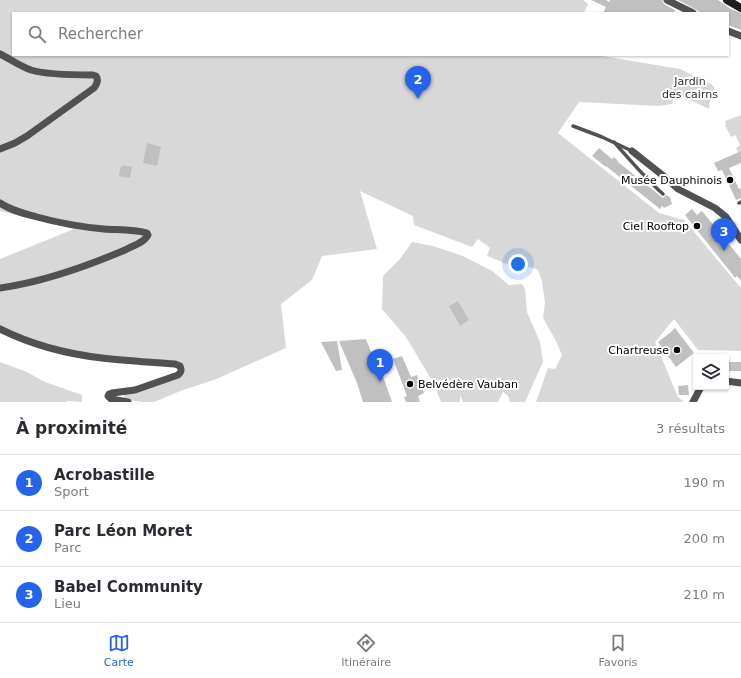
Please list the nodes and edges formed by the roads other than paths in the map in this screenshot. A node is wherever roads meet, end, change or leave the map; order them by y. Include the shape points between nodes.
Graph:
1 (668, 0) edge
2 (727, 0) edge
3 (741, 8) edge
4 (691, 12) edge
5 (729, 31) edge
6 (741, 36) edge
7 (0, 54) edge
8 (573, 126) dead end
9 (614, 142) junction
10 (0, 149) edge
11 (632, 151) joint
12 (662, 194) dead end
13 (0, 203) edge
14 (741, 240) edge
15 (0, 288) edge
16 (0, 329) edge
17 (729, 381) edge
18 (741, 383) edge
19 (699, 390) edge
20 (128, 402) edge
21 (693, 402) edge

1 - 4 street
2 - 3 main road
5 - 6 street
7 - 10 street via 30,69 45,73 93,75 98,78 94,88 27,136
8 - 9 lane
9 - 11 lane
9 - 12 lane
11 - 14 street via 678,189 715,208 726,217
13 - 15 street via 14,211 54,221 104,229 140,231 148,235 135,245 70,271
16 - 20 street via 17,338 60,351 180,366 182,370 178,375 135,390 112,393 108,396 111,399
17 - 18 street
19 - 21 street

